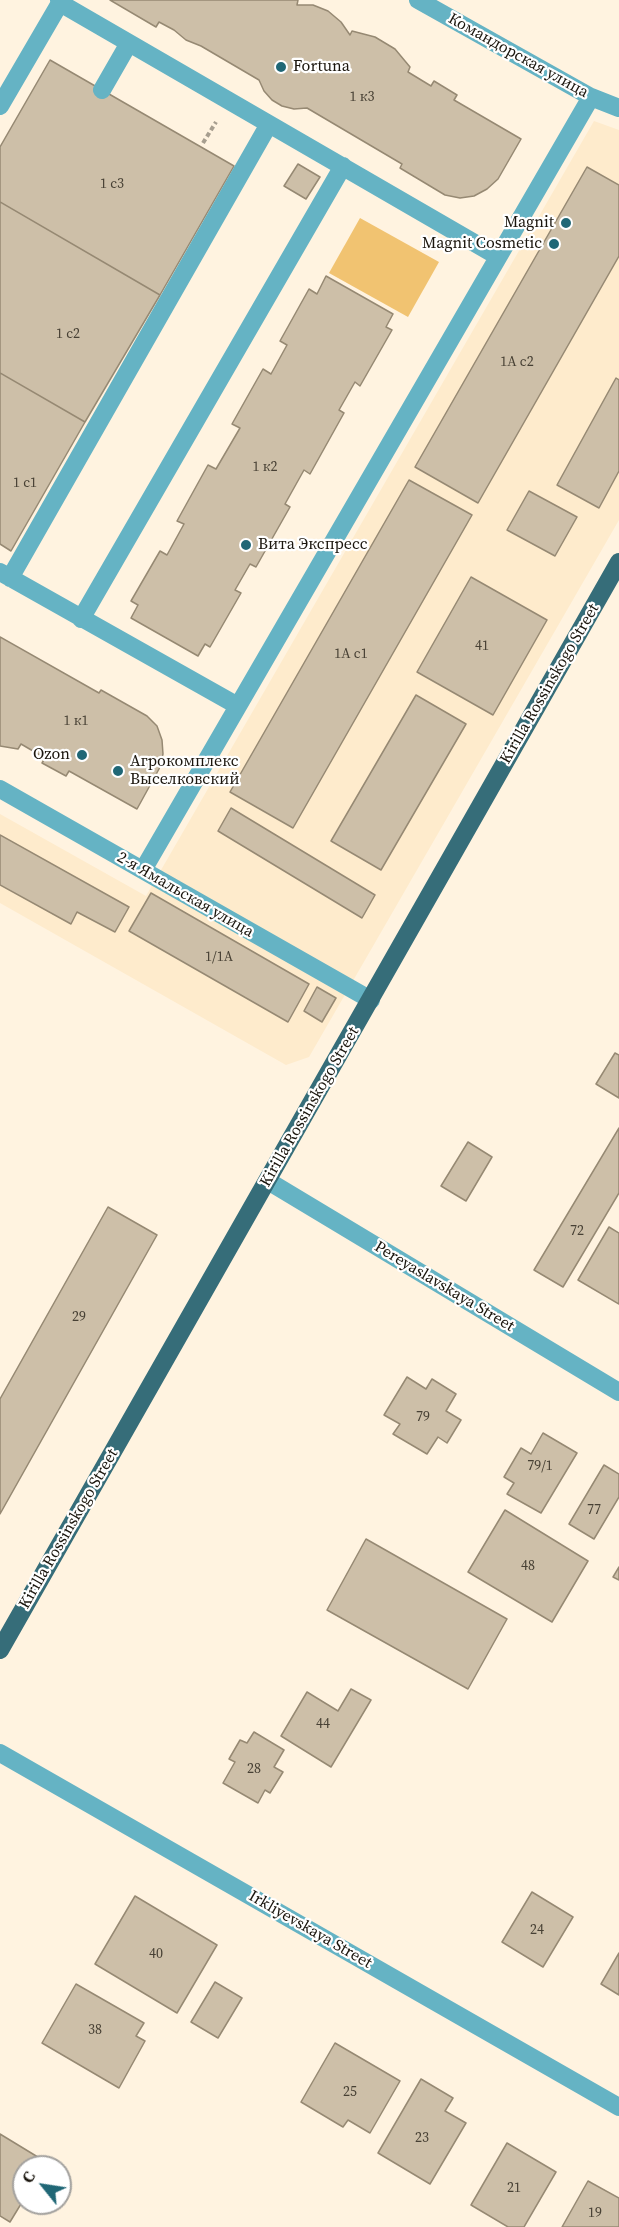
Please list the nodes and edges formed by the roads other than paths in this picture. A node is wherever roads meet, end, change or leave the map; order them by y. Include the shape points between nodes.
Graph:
1 (418, 0) edge
2 (60, 2) edge
3 (129, 43) junction
4 (102, 90) dead end
5 (591, 96) junction
6 (0, 106) edge
7 (619, 108) edge
8 (269, 124) junction
9 (343, 166) junction
10 (498, 256) junction
11 (619, 562) edge
12 (5, 575) edge
13 (81, 619) junction
14 (238, 706) junction
15 (0, 789) edge
16 (142, 870) junction
17 (371, 1000) junction
18 (268, 1181) junction
19 (619, 1392) edge
20 (0, 1650) edge
21 (0, 1753) edge
22 (619, 2107) edge

1 - 5 street, Командорская улица
2 - 3 street
2 - 6 street
3 - 4 street
3 - 8 street
5 - 7 street, Командорская улица
5 - 10 street
8 - 9 street
8 - 12 street
9 - 10 street
9 - 13 street
10 - 14 street
11 - 17 main road, Kirilla Rossinskogo Street
12 - 13 street
13 - 14 street
14 - 16 street
15 - 16 street, 2-я Ямальская улица
16 - 17 street, 2-я Ямальская улица
17 - 18 main road, Kirilla Rossinskogo Street
18 - 19 street, Pereyaslavskaya Street
18 - 20 main road, Kirilla Rossinskogo Street
21 - 22 street, Irkliyevskaya Street

